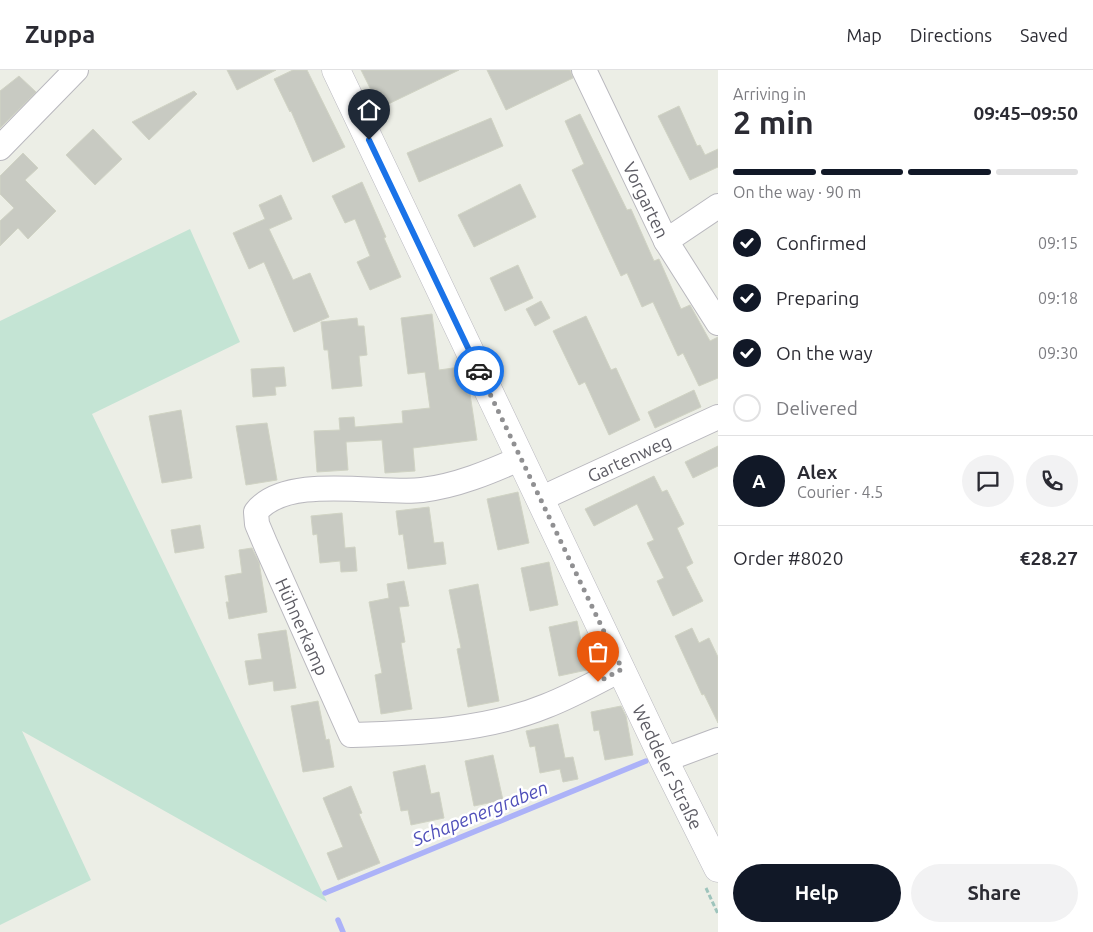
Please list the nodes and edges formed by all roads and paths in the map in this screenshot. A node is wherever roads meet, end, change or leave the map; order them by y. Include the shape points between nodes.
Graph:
1 (76, 70) edge
2 (336, 70) edge
3 (584, 70) edge
4 (0, 148) edge
5 (718, 206) edge
6 (666, 241) junction
7 (718, 323) edge
8 (718, 416) edge
9 (521, 458) junction
10 (540, 499) junction
11 (622, 669) junction
12 (718, 740) edge
13 (664, 760) junction
14 (718, 868) edge

1 - 4 street
2 - 9 street, Weddeler Straße
3 - 6 street, Vorgarten
5 - 6 street
6 - 7 street, Vorgarten
8 - 10 street, Gartenweg
9 - 10 street, Weddeler Straße
9 - 11 street, Hühnerkamp via 468,479 424,490 323,489 276,498 263,504 256,512 265,543 351,735 427,732 507,718 546,707
10 - 11 street, Weddeler Straße
11 - 13 street, Weddeler Straße
12 - 13 street
13 - 14 street, Weddeler Straße

